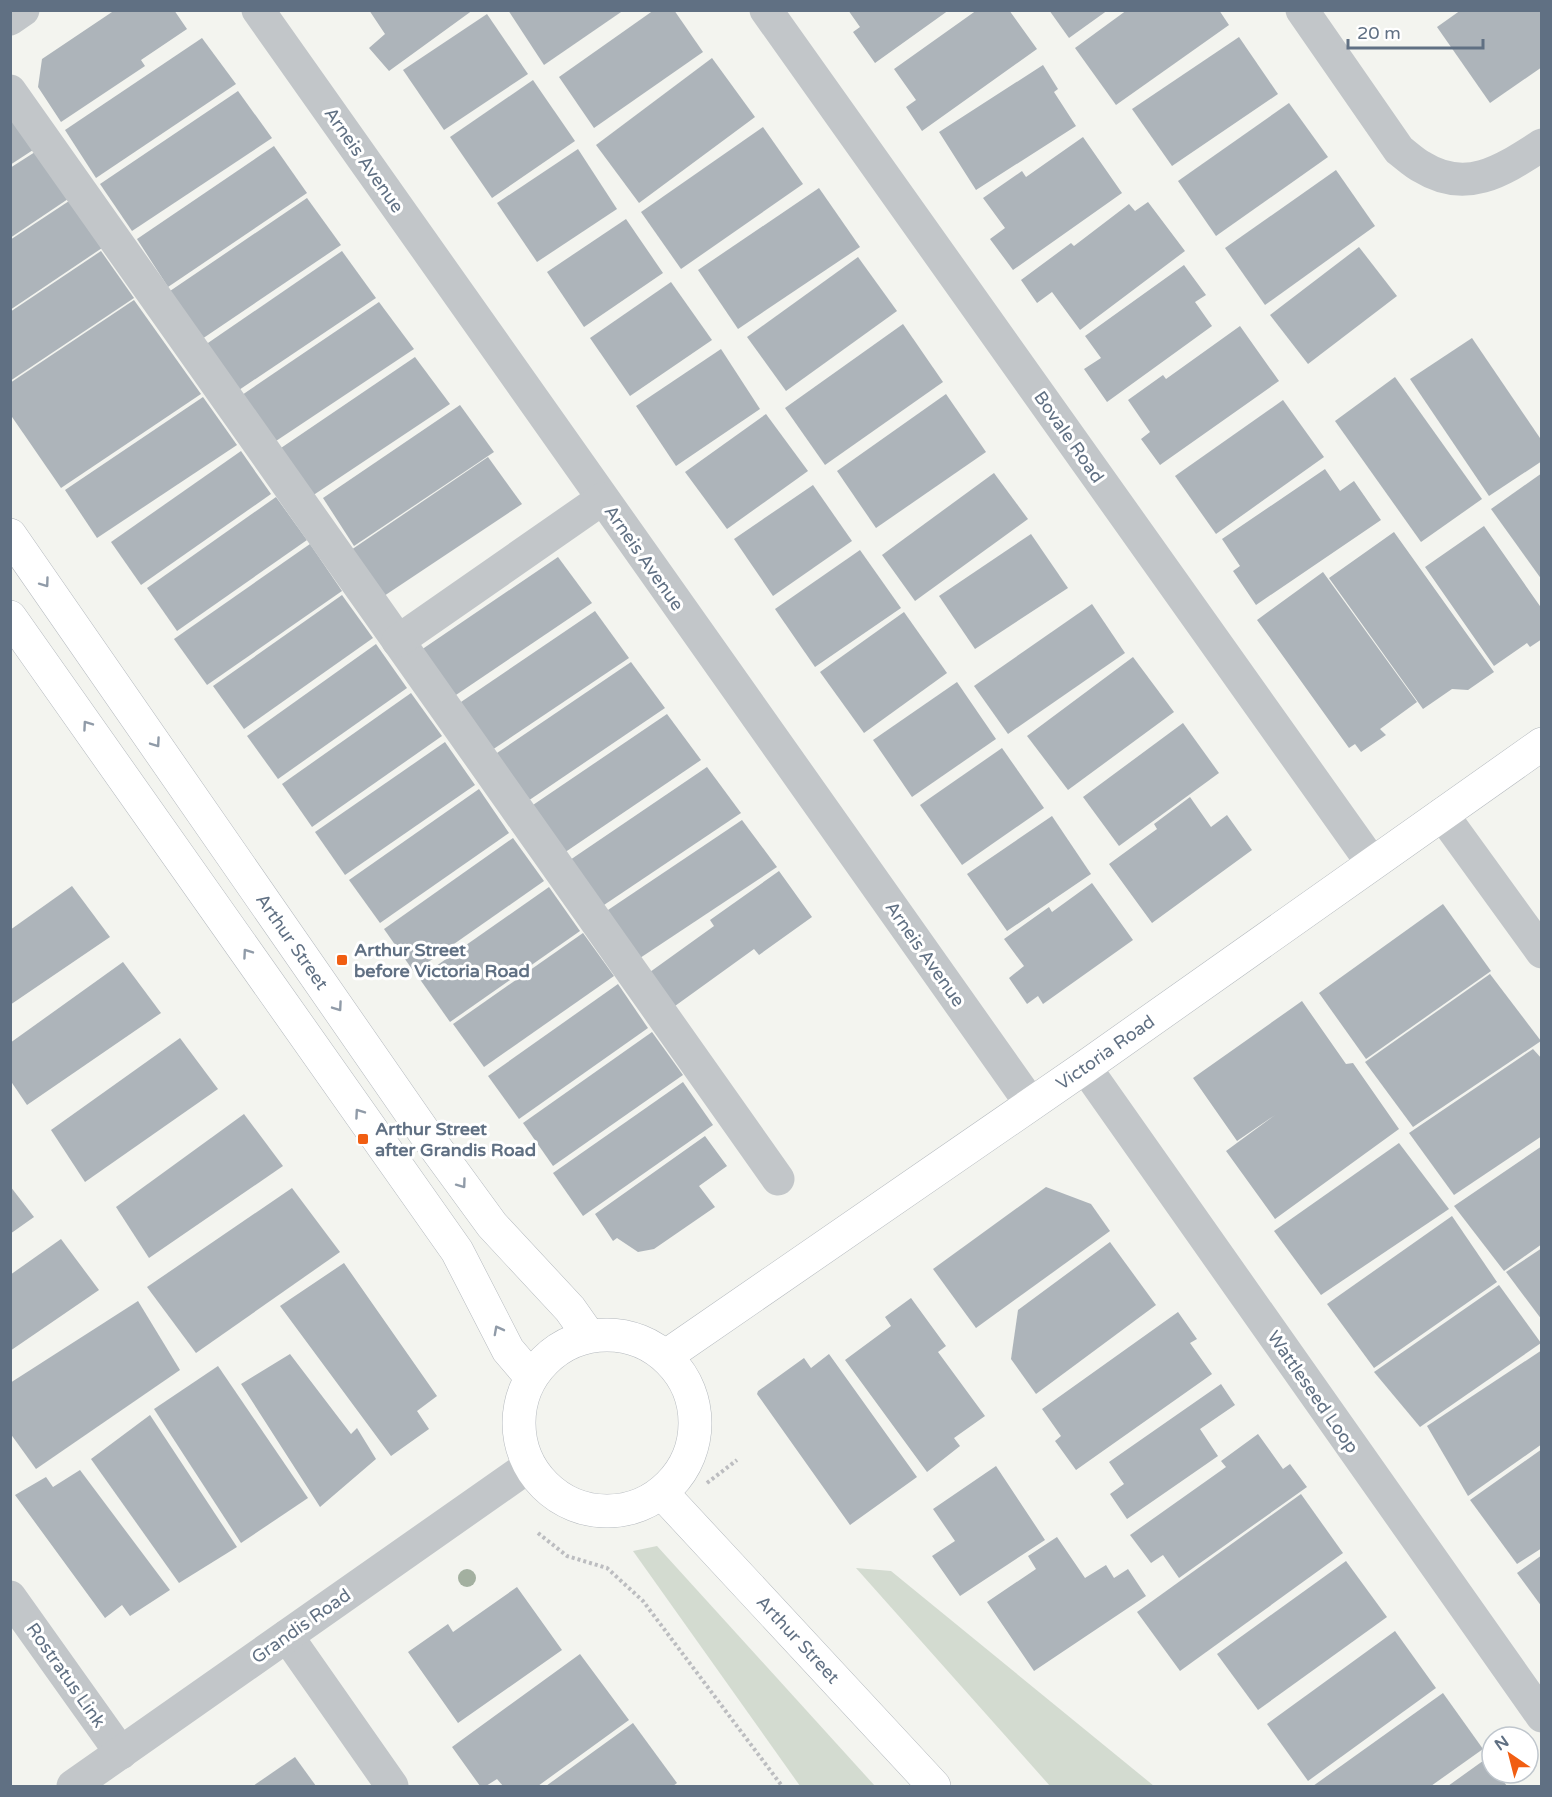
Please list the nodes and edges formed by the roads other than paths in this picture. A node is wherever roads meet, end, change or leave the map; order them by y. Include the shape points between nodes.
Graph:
1 (23, 10) edge
2 (258, 10) edge
3 (766, 10) edge
4 (1302, 10) edge
5 (10, 19) edge
6 (10, 91) edge
7 (1542, 145) edge
8 (602, 499) junction
9 (10, 535) edge
10 (10, 617) edge
11 (398, 641) junction
12 (1542, 744) edge
13 (1442, 814) junction
14 (1372, 863) junction
15 (1542, 952) edge
16 (1085, 1067) junction
17 (1031, 1104) junction
18 (778, 1179) dead end
19 (589, 1336) junction
20 (666, 1356) junction
21 (531, 1377) junction
22 (529, 1466) junction
23 (662, 1493) junction
24 (10, 1598) edge
25 (287, 1636) junction
26 (1542, 1716) edge
27 (121, 1753) junction
28 (73, 1786) edge
29 (392, 1786) edge
30 (934, 1786) edge

1 - 5 street
2 - 8 street, Arneis Avenue
3 - 14 street, Bovale Road
4 - 7 street via 1399,150 1421,167 1441,177 1483,177 1508,167
6 - 11 street
8 - 11 street
8 - 17 street, Arneis Avenue
9 -> 19 street, Arthur Street via 424,1132 492,1225 570,1309
21 -> 10 street via 508,1350 457,1251
11 - 18 street
12 - 13 street, Victoria Road
13 - 14 street, Victoria Road
13 - 15 street
14 - 16 street, Victoria Road
16 - 17 street, Victoria Road
16 - 26 street, Wattleseed Loop
17 - 20 street, Victoria Road
19 - 20 street via 615,1334 640,1340
19 - 21 street via 566,1344 546,1358
20 - 23 street via 680,1371 692,1395 697,1422 692,1449 680,1473
21 - 22 street via 518,1421
22 - 23 street via 548,1490 574,1505 604,1512 634,1507
22 - 25 street, Grandis Road
23 - 30 street, Arthur Street
24 - 27 street, Rostratus Link
25 - 27 street, Grandis Road
25 - 29 street
27 - 28 street, Grandis Road

